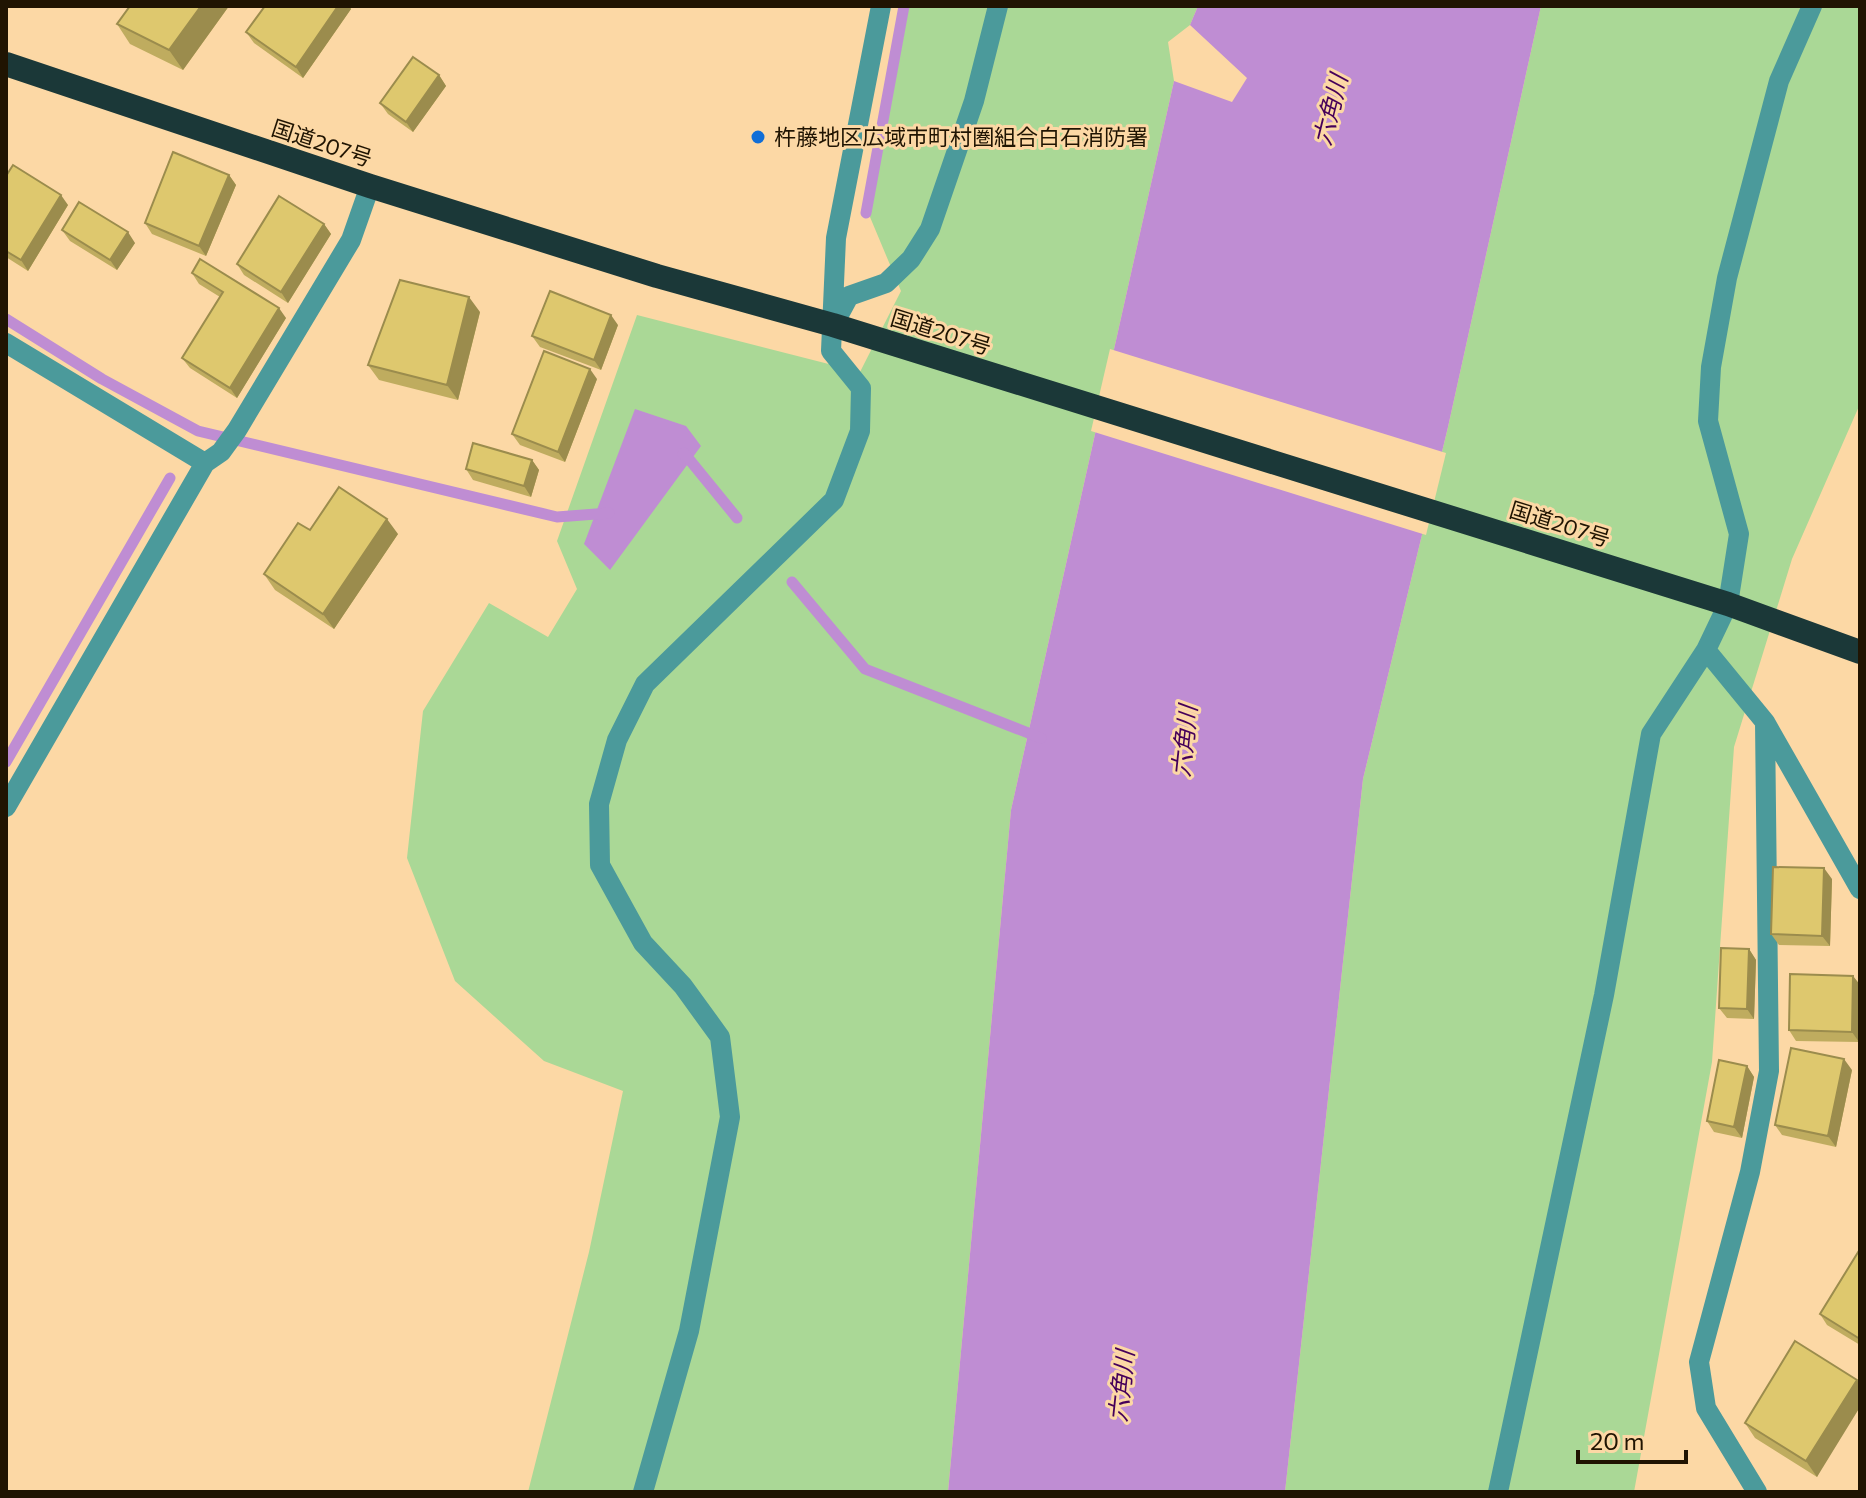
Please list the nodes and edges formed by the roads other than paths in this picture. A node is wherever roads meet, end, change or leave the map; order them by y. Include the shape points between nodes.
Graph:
1 (881, 6) edge
2 (998, 6) edge
3 (1812, 6) edge
4 (6, 64) edge
5 (370, 186) junction
6 (833, 325) junction
7 (6, 343) edge
8 (213, 457) junction
9 (1728, 604) junction
10 (1706, 650) junction
11 (1860, 652) edge
12 (1765, 722) junction
13 (6, 807) edge
14 (1860, 889) edge
15 (643, 1492) edge
16 (1498, 1492) edge
17 (1757, 1492) edge

1 - 6 street via 836,238
2 - 6 street via 974,101 930,229 911,259 886,283 849,296
3 - 9 street via 1779,81 1727,278 1711,367 1708,421 1739,534
4 - 5 highway, 国道207号
5 - 6 highway, 国道207号
5 - 8 street via 351,240 237,430
6 - 9 highway, 国道207号
6 - 15 street via 831,351 861,388 860,431 834,500 645,684 617,740 599,804 600,865 643,943 720,1037 730,1117 689,1331
7 - 8 street
8 - 13 street
9 - 10 street
9 - 11 highway, 国道207号
10 - 12 street
10 - 16 street via 1651,734 1604,995
12 - 14 street
12 - 17 street via 1769,1071 1750,1172 1699,1362 1706,1408

